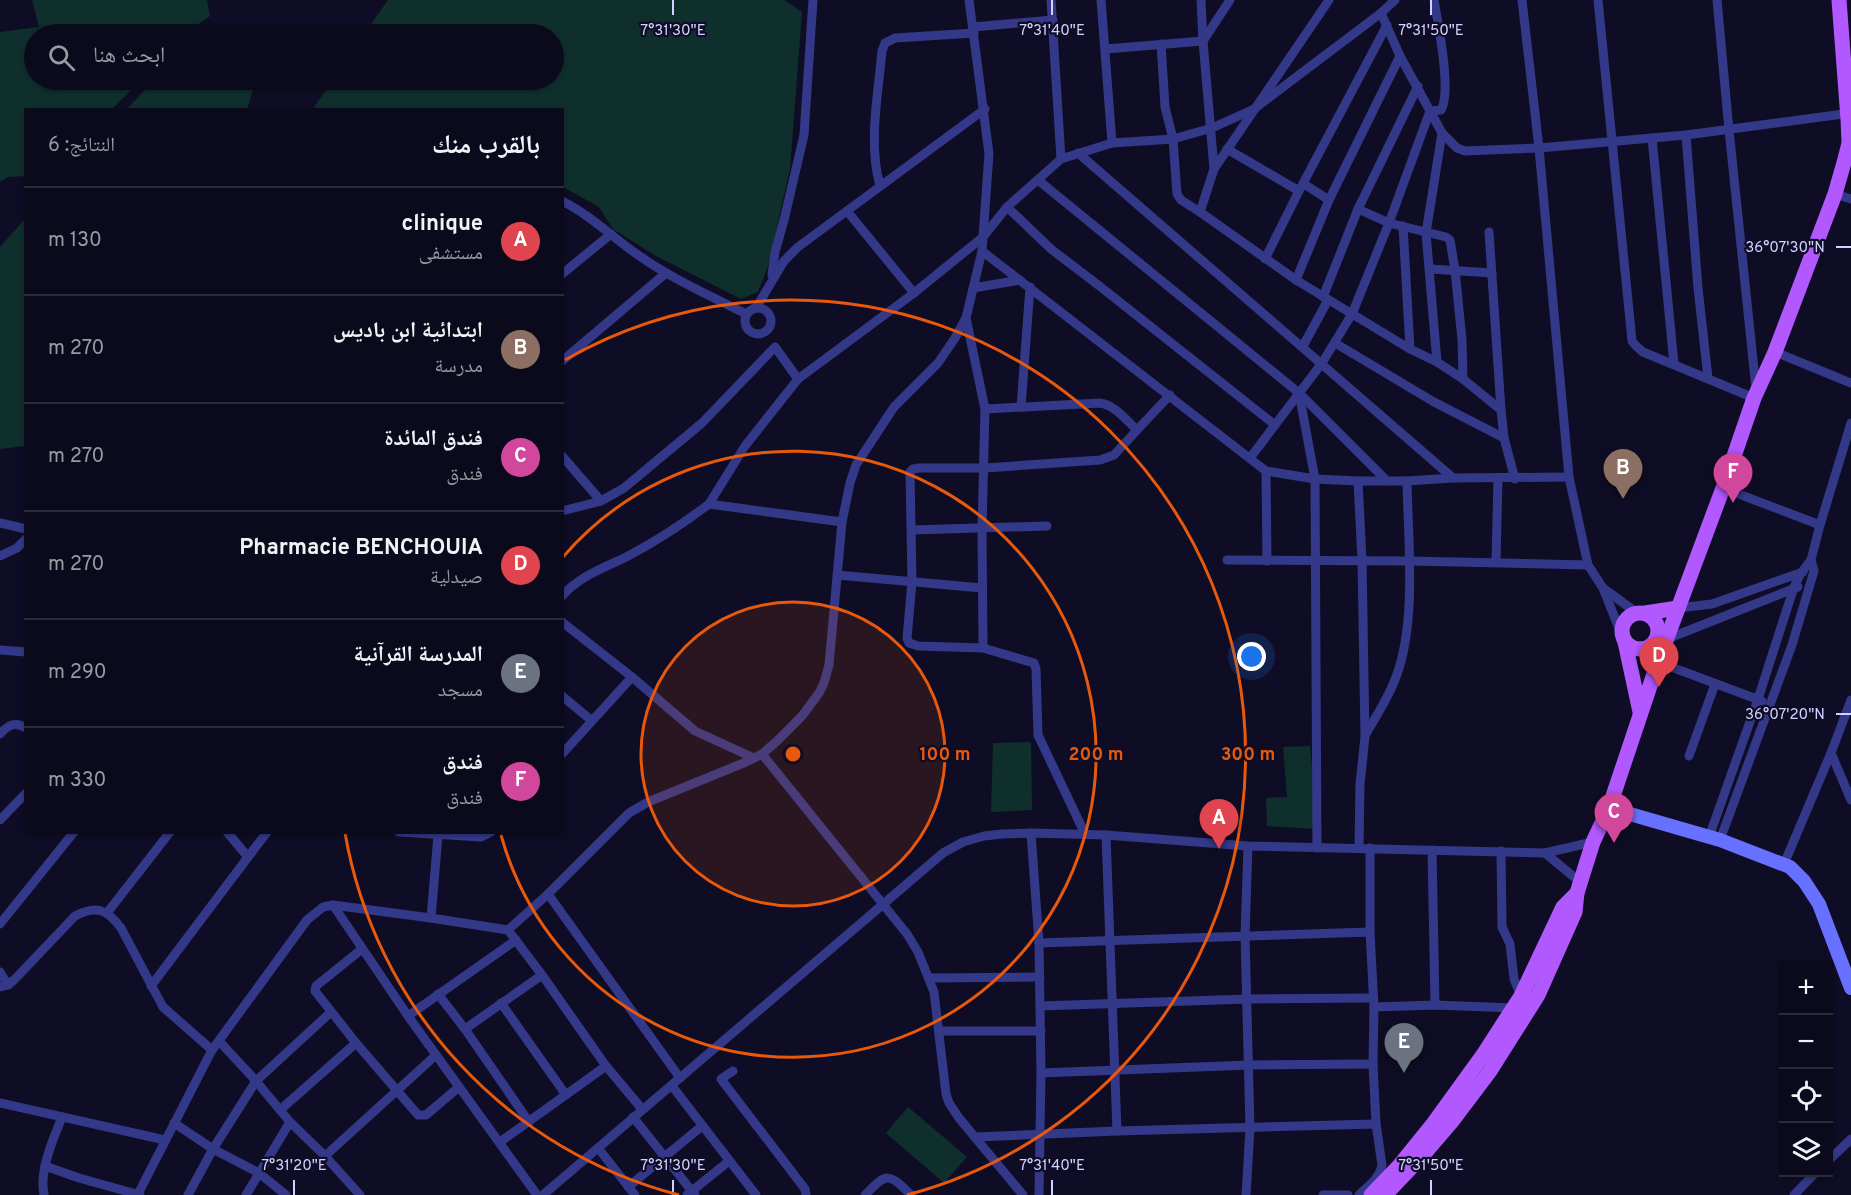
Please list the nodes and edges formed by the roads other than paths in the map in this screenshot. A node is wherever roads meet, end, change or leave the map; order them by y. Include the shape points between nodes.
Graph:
1 (813, 0) edge
2 (969, 0) edge
3 (1051, 0) edge
4 (1101, 0) edge
5 (1201, 0) edge
6 (1230, 0) edge
7 (1329, 0) edge
8 (1395, 0) edge
9 (1434, 0) edge
10 (1522, 0) edge
11 (1598, 0) edge
12 (1717, 0) edge
13 (1839, 0) edge
14 (1381, 13) junction
15 (1053, 20) junction
16 (1387, 25) junction
17 (974, 30) junction
18 (1203, 40) junction
19 (1161, 44) junction
20 (1106, 50) junction
21 (1400, 56) junction
22 (1418, 86) junction
23 (985, 109) junction
24 (1254, 109) junction
25 (1430, 111) junction
26 (1849, 114) edge
27 (1212, 128) junction
28 (1729, 130) junction
29 (1442, 133) junction
30 (1686, 135) junction
31 (1652, 138) junction
32 (1173, 139) junction
33 (1613, 141) junction
34 (1112, 143) junction
35 (1539, 148) junction
36 (1227, 149) junction
37 (1078, 153) junction
38 (1061, 159) junction
39 (1214, 169) junction
40 (1038, 180) junction
41 (880, 186) junction
42 (1301, 188) junction
43 (1835, 194) junction
44 (1851, 199) edge
45 (1329, 200) junction
46 (564, 202) edge
47 (1007, 207) junction
48 (1358, 209) junction
49 (848, 211) junction
50 (1200, 212) junction
51 (1389, 223) junction
52 (1403, 226) junction
53 (1489, 232) dead end
54 (1426, 233) junction
55 (611, 234) junction
56 (983, 237) junction
57 (982, 251) junction
58 (1265, 259) junction
59 (1430, 269) junction
60 (1455, 270) junction
61 (564, 272) edge
62 (666, 273) junction
63 (1492, 273) junction
64 (1020, 280) junction
65 (1296, 280) junction
66 (772, 281) junction
67 (1030, 287) junction
68 (973, 288) junction
69 (914, 293) junction
70 (1326, 298) junction
71 (756, 308) junction
72 (746, 314) junction
73 (1352, 314) junction
74 (966, 318) junction
75 (766, 332) junction
76 (1335, 344) junction
77 (1303, 346) junction
78 (775, 347) junction
79 (1410, 349) junction
80 (1775, 352) junction
81 (564, 359) edge
82 (1437, 362) junction
83 (1322, 363) junction
84 (1674, 364) junction
85 (1708, 378) junction
86 (1463, 379) junction
87 (798, 380) junction
88 (1851, 383) edge
89 (1299, 393) junction
90 (1170, 395) junction
91 (1755, 395) junction
92 (1021, 407) junction
93 (985, 409) junction
94 (1501, 410) junction
95 (1851, 423) edge
96 (1275, 425) junction
97 (1137, 430) junction
98 (1504, 438) junction
99 (564, 458) edge
100 (1250, 458) junction
101 (985, 468) junction
102 (1266, 471) junction
103 (1569, 477) junction
104 (1453, 478) junction
105 (1498, 478) junction
106 (1515, 478) junction
107 (1315, 479) junction
108 (1358, 481) junction
109 (1387, 481) junction
110 (1407, 481) junction
111 (1723, 488) junction
112 (601, 501) junction
113 (709, 504) junction
114 (564, 510) edge
115 (842, 522) junction
116 (0, 523) edge
117 (1820, 525) junction
118 (1047, 526) dead end
119 (24, 529) edge
120 (982, 529) junction
121 (912, 530) junction
122 (24, 541) edge
123 (0, 556) edge
124 (1227, 560) dead end
125 (1362, 560) junction
126 (1811, 560) junction
127 (1267, 561) junction
128 (1316, 561) junction
129 (1409, 561) junction
130 (1497, 562) junction
131 (1588, 565) junction
132 (1814, 571) junction
133 (1801, 573) junction
134 (837, 574) junction
135 (912, 582) junction
136 (1810, 585) junction
137 (1794, 587) junction
138 (982, 588) junction
139 (1603, 588) junction
140 (564, 594) edge
141 (1712, 604) junction
142 (1678, 608) junction
143 (1641, 613) junction
144 (1710, 623) junction
145 (564, 624) edge
146 (1660, 637) junction
147 (1624, 639) junction
148 (983, 648) junction
149 (0, 650) edge
150 (24, 652) edge
151 (1658, 662) junction
152 (632, 677) junction
153 (1715, 684) junction
154 (564, 698) edge
155 (1758, 699) junction
156 (1851, 700) edge
157 (1770, 703) junction
158 (1640, 714) junction
159 (591, 720) junction
160 (24, 727) edge
161 (0, 734) edge
162 (1365, 737) junction
163 (564, 751) edge
164 (1831, 753) junction
165 (758, 756) junction
166 (1689, 756) dead end
167 (24, 795) edge
168 (1851, 800) edge
169 (1609, 808) junction
170 (0, 820) edge
171 (1031, 833) junction
172 (72, 834) edge
173 (168, 834) edge
174 (229, 834) edge
175 (265, 834) edge
176 (418, 834) edge
177 (487, 834) edge
178 (1085, 834) junction
179 (1106, 835) junction
180 (438, 836) junction
181 (1715, 838) junction
182 (1593, 842) junction
183 (1248, 846) junction
184 (1317, 848) junction
185 (1359, 848) junction
186 (1370, 848) junction
187 (1432, 850) junction
188 (1501, 851) junction
189 (1545, 853) junction
190 (248, 857) junction
191 (1784, 864) junction
192 (1579, 887) junction
193 (548, 894) junction
194 (333, 905) junction
195 (884, 905) junction
196 (107, 913) junction
197 (431, 918) junction
198 (0, 924) edge
199 (508, 930) junction
200 (1370, 932) junction
201 (1245, 935) junction
202 (516, 940) junction
203 (1110, 940) junction
204 (1039, 943) junction
205 (362, 949) junction
206 (0, 972) edge
207 (542, 975) junction
208 (1040, 977) junction
209 (929, 978) junction
210 (4, 986) edge
211 (151, 986) junction
212 (1851, 988) edge
213 (438, 994) junction
214 (1248, 999) junction
215 (1373, 1002) junction
216 (1517, 1002) junction
217 (501, 1003) junction
218 (1111, 1004) junction
219 (1436, 1005) junction
220 (1040, 1006) junction
221 (331, 1012) junction
222 (408, 1016) junction
223 (465, 1029) junction
224 (939, 1031) junction
225 (1041, 1031) junction
226 (219, 1041) junction
227 (356, 1043) junction
228 (212, 1050) junction
229 (436, 1055) junction
230 (1373, 1064) junction
231 (1249, 1065) junction
232 (606, 1066) junction
233 (733, 1071) dead end
234 (1114, 1072) junction
235 (1041, 1073) junction
236 (680, 1078) junction
237 (256, 1081) junction
238 (672, 1086) junction
239 (459, 1087) junction
240 (397, 1090) junction
241 (1466, 1090) junction
242 (566, 1095) junction
243 (0, 1103) edge
244 (642, 1109) junction
245 (280, 1110) junction
246 (62, 1117) junction
247 (633, 1117) junction
248 (290, 1122) junction
249 (529, 1122) junction
250 (174, 1123) junction
251 (1376, 1124) junction
252 (702, 1126) junction
253 (1250, 1128) junction
254 (1117, 1131) junction
255 (1041, 1135) junction
256 (976, 1137) junction
257 (1851, 1139) edge
258 (165, 1140) junction
259 (500, 1142) junction
260 (598, 1148) junction
261 (213, 1149) junction
262 (325, 1156) junction
263 (665, 1156) junction
264 (1833, 1156) edge
265 (729, 1161) junction
266 (45, 1166) junction
267 (259, 1173) junction
268 (1813, 1177) edge
269 (628, 1187) junction
270 (691, 1194) edge
271 (1798, 1194) edge
272 (44, 1195) edge
273 (139, 1195) edge
274 (188, 1195) edge
275 (246, 1195) edge
276 (286, 1195) edge
277 (360, 1195) edge
278 (537, 1195) edge
279 (543, 1195) edge
280 (635, 1195) edge
281 (756, 1195) edge
282 (806, 1195) edge
283 (865, 1195) edge
284 (911, 1195) edge
285 (1023, 1195) edge
286 (1039, 1195) edge
287 (1246, 1195) edge
288 (1323, 1195) edge
289 (1348, 1195) edge
290 (1359, 1195) edge
291 (1371, 1195) edge
292 (1385, 1195) edge

1 - 66 street via 804,135 775,252
2 - 17 street
3 - 15 street
4 - 20 street
5 - 18 street
6 - 18 street
7 - 24 street
8 - 14 street
9 - 25 street via 1445,85 1441,110
10 - 35 street
11 - 33 street
12 - 28 street
13 - 26 main road
14 - 16 street
14 - 24 street
15 - 17 street
15 - 38 street
16 - 21 street
16 - 42 street
17 - 23 street
17 - 41 street via 895,38 883,47 874,129 874,159
18 - 19 street
18 - 27 street
19 - 20 street
19 - 32 street via 1165,107
20 - 34 street
21 - 22 street
21 - 45 street
22 - 25 street
22 - 48 street
23 - 41 street
23 - 56 street via 990,166
24 - 27 street
24 - 36 street
25 - 29 street
25 - 51 street
26 - 28 street
26 - 43 main road via 1849,143
27 - 32 street
27 - 39 street
28 - 30 street
28 - 91 street
29 - 35 street via 1465,151
29 - 54 street
30 - 31 street
30 - 85 street
31 - 33 street
31 - 84 street
32 - 34 street
32 - 50 street via 1177,194 1180,201
33 - 35 street
33 - 84 street via 1632,341 1643,352
34 - 37 street
35 - 103 street
36 - 39 street
36 - 42 street
37 - 38 street
37 - 77 street
38 - 40 street
39 - 50 street
40 - 47 street
40 - 89 street
41 - 49 street
42 - 45 street
42 - 58 street
43 - 44 street
43 - 80 main road
45 - 65 street
46 - 55 street
47 - 56 street
47 - 96 street via 1051,249
48 - 51 street
48 - 70 street
49 - 66 street via 798,247
49 - 69 street
50 - 58 street
51 - 52 street
51 - 73 street
52 - 54 street
52 - 79 street
53 - 63 street
54 - 59 street
54 - 60 street via 1450,240
55 - 61 street
55 - 62 street
56 - 57 street
56 - 69 street
57 - 64 street
57 - 68 street
58 - 65 street
59 - 60 street
59 - 82 street
60 - 63 street
60 - 86 street
62 - 72 street
62 - 81 street
63 - 94 street
64 - 67 street
64 - 68 street
65 - 70 street
66 - 71 street
67 - 90 street
67 - 92 street
68 - 74 street
69 - 87 street
70 - 73 street
70 - 77 street
71 - 72 street
71 - 75 street via 770,316 771,325
72 - 75 street via 747,330 756,335
73 - 76 street
73 - 79 street
74 - 93 street
74 - 115 street via 938,363 894,407 856,465
75 - 78 street
76 - 83 street
76 - 98 street
77 - 83 street
78 - 87 street
78 - 112 street via 702,423 624,488
79 - 82 street
80 - 88 street
80 - 91 main road
82 - 86 street
83 - 89 street
83 - 104 street
84 - 85 street
85 - 91 street
86 - 94 street
87 - 113 street via 745,446
89 - 96 street
89 - 107 street
89 - 109 street
90 - 97 street
90 - 100 street
91 - 111 main road
92 - 93 street
92 - 97 street via 1108,404
93 - 101 street
94 - 98 street
95 - 117 street
96 - 100 street
97 - 101 street via 1114,455 1100,460
98 - 106 street
99 - 112 street
100 - 102 street
101 - 120 street
101 - 121 street via 913,469
102 - 107 street
102 - 127 street
103 - 106 street
103 - 131 street
104 - 105 street
104 - 110 street
105 - 106 street
105 - 130 street
107 - 108 street
107 - 128 street
108 - 109 street
108 - 125 street
109 - 110 street
110 - 129 street
111 - 117 street
111 - 142 main road
112 - 114 street
113 - 115 street
113 - 140 street via 631,555 584,577
115 - 134 street
116 - 119 street
117 - 126 street
118 - 120 street
120 - 121 street
120 - 138 street
121 - 135 street
122 - 123 street
124 - 127 street
125 - 128 street
125 - 129 street
125 - 162 street
126 - 132 street
126 - 133 street
127 - 128 street
128 - 184 street
129 - 130 street
129 - 162 street via 1404,649 1396,678
130 - 131 street
131 - 139 street
132 - 133 street
132 - 136 street
133 - 137 street
133 - 141 street
134 - 135 street
134 - 165 street via 824,683 802,716
135 - 138 street
135 - 148 street via 909,643
136 - 137 street
136 - 157 street
137 - 144 street
137 - 155 street
138 - 148 street
139 - 143 street
139 - 147 street
141 - 142 street
141 - 144 street
142 - 143 main road
142 - 146 main road
143 - 146 main road via 1651,616
143 - 147 main road via 1626,619
144 - 146 street
145 - 152 street
146 - 147 main road via 1642,650
146 - 151 main road
147 - 158 main road
148 - 178 street via 1034,663 1038,735
149 - 150 street
151 - 153 street
151 - 158 main road
152 - 159 street
152 - 165 street via 695,731
153 - 155 street
153 - 166 street
154 - 159 street
155 - 157 street
155 - 181 street
156 - 164 street
157 - 181 street
158 - 169 main road
159 - 163 street
160 - 161 street via 10,725
162 - 185 street
164 - 168 street
164 - 191 street
165 - 193 street via 637,808
165 - 195 street
167 - 170 street
169 - 181 main road
169 - 182 main road
171 - 178 street
171 - 195 street via 963,842 943,854
171 - 204 street
172 - 198 street
173 - 196 street
174 - 190 street
175 - 190 street
176 - 180 street
177 - 180 street
178 - 179 street
179 - 183 street
179 - 203 street
180 - 197 street
181 - 191 main road
182 - 189 street
182 - 192 main road
183 - 184 street
183 - 201 street
184 - 185 street
185 - 186 street
186 - 187 street
186 - 200 street
187 - 188 street
187 - 219 street
188 - 189 street
188 - 216 street via 1502,927 1510,944
189 - 192 street
190 - 211 street
191 - 212 main road via 1804,881 1819,904
192 - 216 main road via 1563,907
192 - 241 main road via 1575,912 1538,995
193 - 199 street
193 - 236 street
194 - 197 street
194 - 205 street
194 - 226 street via 323,907 307,920
195 - 209 street via 907,934
195 - 236 street
196 - 210 street via 88,910 75,916 15,980
196 - 211 street via 121,928
197 - 199 street
199 - 202 street
200 - 201 street
200 - 215 street
201 - 203 street
201 - 214 street
202 - 207 street
202 - 213 street
203 - 204 street
203 - 218 street
204 - 208 street
205 - 221 street via 315,987
205 - 222 street
206 - 210 street
207 - 217 street
207 - 232 street
208 - 209 street
208 - 220 street
209 - 224 street
211 - 228 street via 163,1007
213 - 222 street
213 - 223 street
214 - 215 street
214 - 218 street
214 - 231 street
215 - 219 street
215 - 230 street
216 - 219 street
216 - 241 main road
217 - 223 street
217 - 242 street
218 - 220 street
218 - 234 street
220 - 225 street
221 - 227 street
221 - 237 street
222 - 229 street
223 - 249 street
224 - 225 street
224 - 256 street via 949,1103
225 - 235 street
226 - 228 street
226 - 237 street
227 - 240 street
227 - 245 street
228 - 250 street
229 - 239 street
229 - 240 street
230 - 231 street
230 - 251 street
231 - 234 street
231 - 253 street
232 - 242 street
232 - 244 street
233 - 282 street via 721,1079
234 - 235 street
234 - 254 street
235 - 255 street
236 - 238 street
237 - 245 street
237 - 261 street
238 - 244 street
238 - 252 street
239 - 240 street via 423,1116
239 - 259 street
240 - 262 street
241 - 291 main road
241 - 292 main road via 1423,1155
242 - 249 street
243 - 246 street
244 - 247 street
245 - 248 street
246 - 258 street
246 - 266 street
247 - 260 street
247 - 263 street
248 - 262 street
248 - 267 street
249 - 259 street
250 - 258 street
250 - 261 street
251 - 253 street
251 - 290 street via 1382,1169
252 - 263 street
252 - 265 street
253 - 254 street
253 - 287 street
254 - 255 street
255 - 256 street
255 - 286 street
256 - 285 street
257 - 264 street
258 - 273 street
259 - 278 street
260 - 269 street
260 - 279 street
261 - 267 street
261 - 274 street
262 - 277 street
263 - 269 street
263 - 270 street
265 - 270 street
265 - 281 street
266 - 272 street
266 - 273 street
267 - 275 street
267 - 276 street
268 - 271 street
269 - 280 street
283 - 284 street via 885,1177
288 - 289 street

